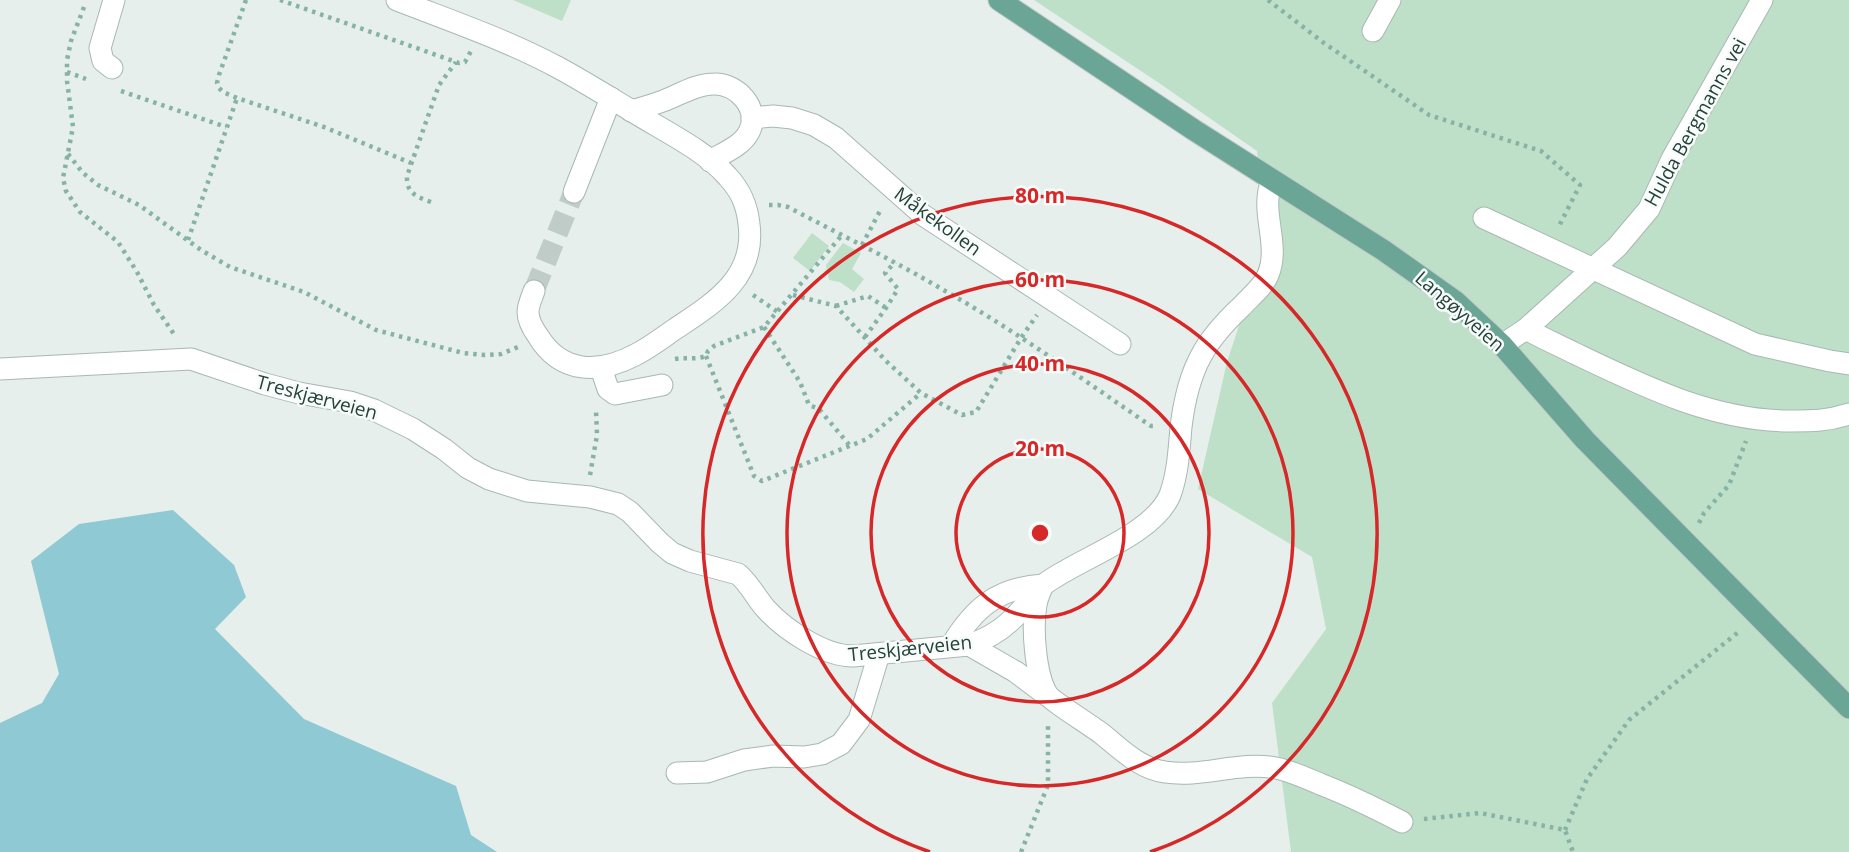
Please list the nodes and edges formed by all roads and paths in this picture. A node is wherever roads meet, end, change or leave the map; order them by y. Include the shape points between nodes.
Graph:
1 (87, 0) edge
2 (114, 0) edge
3 (246, 0) edge
4 (281, 0) edge
5 (397, 0) edge
6 (999, 0) edge
7 (1268, 0) edge
8 (1390, 0) edge
9 (1762, 0) edge
10 (1373, 31) dead end
11 (481, 32) junction
12 (456, 62) junction
13 (112, 68) dead end
14 (67, 72) junction
15 (86, 79) dead end
16 (120, 91) dead end
17 (611, 98) junction
18 (237, 99) junction
19 (632, 111) junction
20 (752, 118) junction
21 (226, 128) junction
22 (68, 154) junction
23 (710, 161) junction
24 (411, 163) junction
25 (1272, 181) junction
26 (892, 187) junction
27 (574, 192) tunnel mouth
28 (431, 202) dead end
29 (747, 208) junction
30 (1484, 218) dead end
31 (842, 236) junction
32 (188, 240) junction
33 (862, 245) junction
34 (1547, 247) junction
35 (895, 262) junction
36 (1592, 269) junction
37 (534, 291) tunnel mouth
38 (793, 295) junction
39 (1049, 297) junction
40 (836, 306) junction
41 (886, 308) junction
42 (764, 327) junction
43 (1526, 329) junction
44 (865, 337) junction
45 (1021, 338) junction
46 (1120, 344) dead end
47 (1502, 345) junction
48 (522, 346) dead end
49 (706, 356) junction
50 (191, 359) junction
51 (673, 360) dead end
52 (1849, 364) edge
53 (601, 368) junction
54 (0, 369) edge
55 (662, 384) dead end
56 (921, 393) junction
57 (596, 407) dead end
58 (1849, 414) edge
59 (1755, 419) junction
60 (1152, 426) dead end
61 (851, 447) junction
62 (590, 496) junction
63 (1689, 546) junction
64 (1043, 585) junction
65 (1758, 616) junction
66 (960, 646) junction
67 (879, 654) junction
68 (1048, 696) junction
69 (1849, 708) edge
70 (677, 773) dead end
71 (1402, 822) joint
72 (1566, 830) junction
73 (1021, 852) edge
74 (1573, 852) edge

1 - 14 path via 71,41
2 - 13 street via 100,48 103,61
3 - 18 path via 217,83
4 - 12 path
5 - 11 street
6 - 25 main road, Langøyveien
7 - 34 path via 1429,115 1541,151 1580,185
8 - 10 street
9 - 36 street, Hulda Bergmanns vei via 1672,159 1649,209
11 - 12 path via 468,58
11 - 17 street
12 - 24 path via 439,86
14 - 15 path
14 - 22 path via 73,127
16 - 21 path
17 - 19 street
17 - 27 street
18 - 21 path
18 - 24 path via 337,132
19 - 20 street via 716,83 740,93
19 - 23 street
20 - 23 street via 750,131 739,143
20 - 26 street, Måkekollen via 792,118 814,125 836,138
21 - 32 path
22 - 32 path via 98,185 139,205
22 - 50 path via 63,178 66,191 80,212 118,242
23 - 29 street via 739,190
24 - 28 path via 408,188
25 - 47 main road, Langøyveien via 1418,274
25 - 64 street, Treskjærveien via 1267,199 1272,242 1268,276 1215,332 1192,373 1176,477 1162,510 1135,533
26 - 33 path
26 - 39 street, Måkekollen via 923,215
29 - 31 path via 789,208
29 - 53 street via 750,248 735,281 699,313 640,352
30 - 34 street
31 - 33 path
31 - 38 path
32 - 48 path via 230,267 304,292 376,330 463,353 501,354
33 - 35 path
34 - 36 street
35 - 41 path via 885,274 898,289
35 - 45 path
36 - 43 street, Hulda Bergmanns vei
36 - 52 street via 1755,344
37 - 53 street via 528,312 532,327 554,357 579,367
38 - 40 path
38 - 42 path
39 - 45 path
39 - 46 street, Måkekollen
40 - 41 path via 868,296
40 - 44 path
41 - 44 path
42 - 49 path via 714,346
42 - 61 path via 800,382 809,405 819,410
43 - 47 street, Hulda Bergmanns vei
43 - 59 street via 1685,403
44 - 56 path
45 - 56 path via 976,412 962,415
45 - 60 path
47 - 63 main road, Langøyveien
49 - 51 path
49 - 61 path via 757,480
50 - 54 street, Treskjærveien
50 - 62 street, Treskjærveien via 265,384 374,410 413,429 468,468 509,486
53 - 55 street via 608,389 615,394
56 - 61 path
57 - 62 path
58 - 59 street via 1816,422
59 - 63 path via 1730,485 1704,513
62 - 67 street, Treskjærveien via 630,512 672,553 738,574 773,617 808,642 841,656
63 - 65 main road, Langøyveien
64 - 66 street, Treskjærveien via 1001,629 987,639
64 - 66 street via 1012,590 980,608 962,628
64 - 68 street via 1036,602 1035,627 1041,678
65 - 69 main road, Langøyveien
65 - 72 path via 1629,720 1587,779
66 - 67 street, Treskjærveien
66 - 68 street via 1016,673
67 - 70 street via 859,720 841,744 822,754 774,756 707,772
68 - 71 street via 1155,771 1274,768 1359,800
68 - 73 path via 1048,785
71 - 72 path via 1480,813
72 - 74 path

